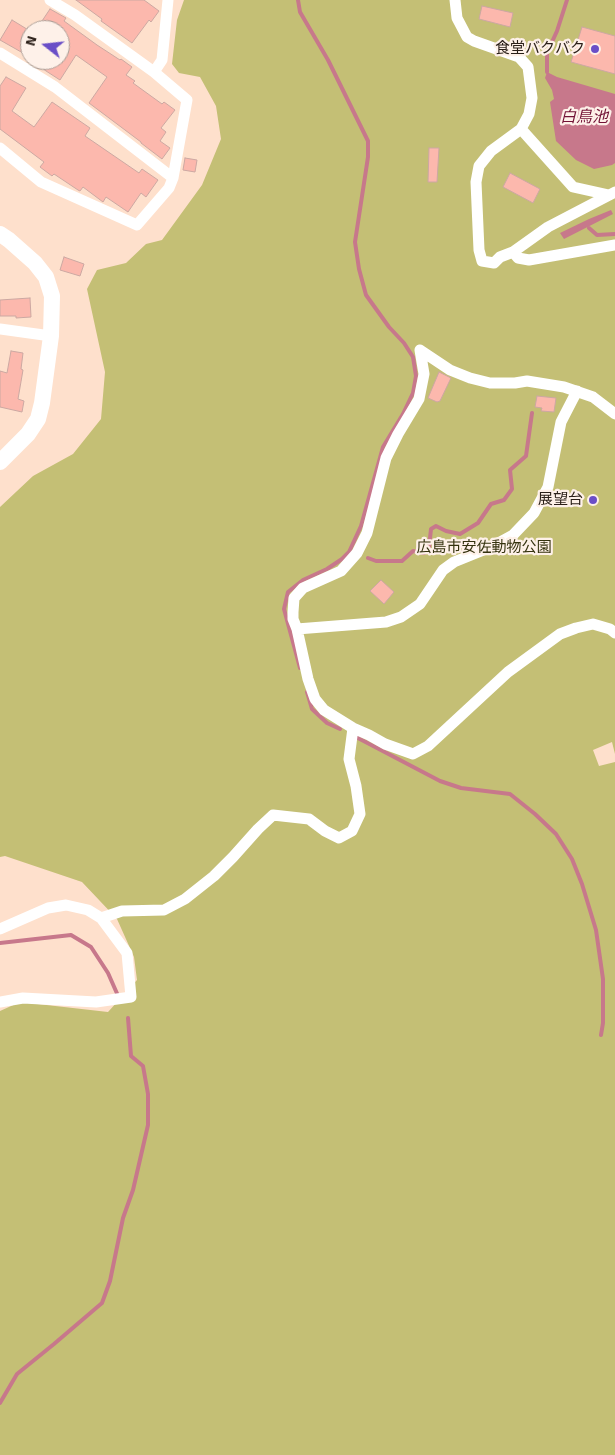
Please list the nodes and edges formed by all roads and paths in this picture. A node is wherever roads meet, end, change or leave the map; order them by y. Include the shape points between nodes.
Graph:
1 (50, 0) edge
2 (168, 0) edge
3 (454, 0) edge
4 (2, 58) edge
5 (154, 72) junction
6 (521, 129) junction
7 (0, 148) edge
8 (173, 178) junction
9 (612, 193) edge
10 (0, 234) edge
11 (615, 245) edge
12 (513, 252) junction
13 (0, 329) edge
14 (51, 336) junction
15 (577, 391) junction
16 (615, 414) edge
17 (0, 462) edge
18 (297, 629) junction
19 (615, 632) edge
20 (353, 728) junction
21 (101, 918) junction
22 (0, 929) edge
23 (0, 1002) edge

1 - 5 street
2 - 5 street via 162,60
3 - 6 street via 457,18 467,37 519,58 528,67 532,98 529,114
4 - 8 street via 55,87
5 - 8 street via 187,100
6 - 9 street via 574,187
6 - 12 street via 491,151 479,166 476,182 482,261 494,263
7 - 8 street via 41,182 137,225 169,188
9 - 12 street via 548,227
10 - 14 street via 35,263 46,277 52,296
11 - 12 street via 529,260 518,258
13 - 14 street
14 - 17 street via 38,419
15 - 16 street via 593,397
15 - 18 street via 561,422 548,486 534,513 513,535 443,570 420,604 401,617 386,622
15 - 18 street via 545,383 490,383 470,378 450,370 420,350 424,374 419,399 386,458 367,533 357,553 341,571 303,588 294,598
18 - 20 street via 315,699 324,710
19 - 20 street via 593,624 560,634 508,672 428,746 413,754
20 - 21 street via 349,759 360,814 352,831 339,838 309,819 274,815 214,876 185,899 164,910 122,911
21 - 22 street via 88,910 66,905 48,908
21 - 23 street via 127,952 131,997 96,1002 23,998

